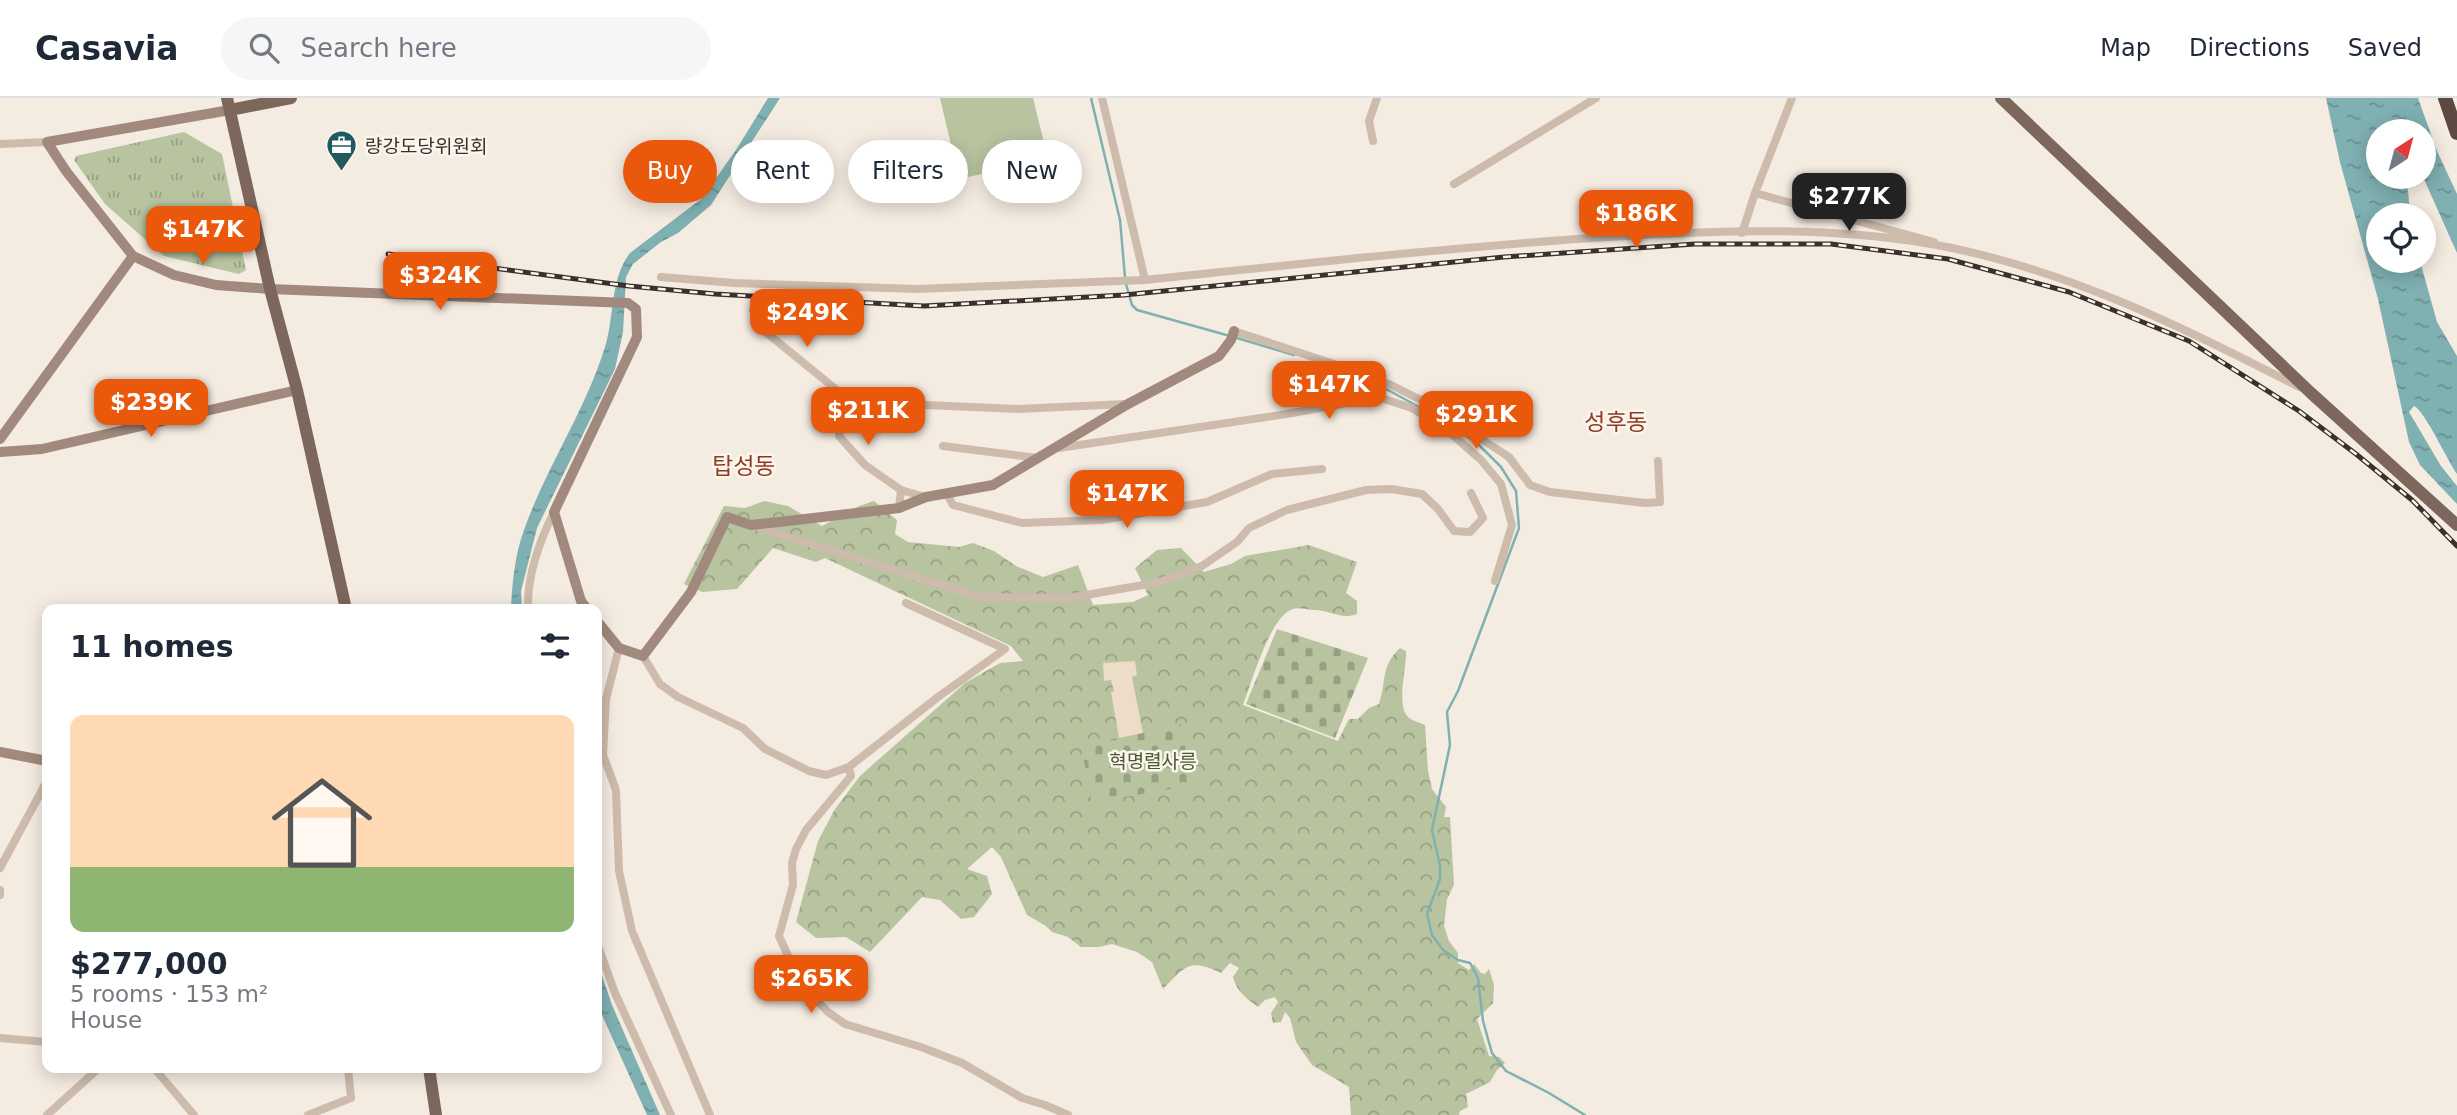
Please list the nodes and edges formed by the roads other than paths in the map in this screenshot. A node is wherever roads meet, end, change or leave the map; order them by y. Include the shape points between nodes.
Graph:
1 (292, 98) edge
2 (1102, 98) edge
3 (1377, 98) edge
4 (1596, 98) edge
5 (1792, 98) edge
6 (2001, 98) edge
7 (2445, 98) edge
8 (229, 104) edge
9 (2457, 133) edge
10 (1373, 141) dead end
11 (47, 142) junction
12 (0, 144) edge
13 (1454, 184) dead end
14 (1755, 193) junction
15 (1742, 233) junction
16 (1951, 248) junction
17 (133, 256) junction
18 (661, 278) dead end
19 (1145, 280) junction
20 (270, 289) junction
21 (753, 310) dead end
22 (1233, 335) joint
23 (297, 390) junction
24 (2311, 393) junction
25 (848, 399) junction
26 (1128, 404) junction
27 (0, 439) edge
28 (943, 446) dead end
29 (1053, 449) junction
30 (0, 452) edge
31 (1038, 458) junction
32 (1658, 461) dead end
33 (1322, 469) dead end
34 (901, 490) junction
35 (1471, 493) dead end
36 (947, 494) junction
37 (926, 497) junction
38 (900, 508) junction
39 (554, 512) junction
40 (751, 525) junction
41 (2457, 525) edge
42 (1495, 581) dead end
43 (906, 603) dead end
44 (345, 604) edge
45 (528, 604) edge
46 (583, 604) edge
47 (602, 627) edge
48 (619, 648) junction
49 (643, 656) junction
50 (0, 752) edge
51 (42, 760) edge
52 (849, 767) junction
53 (42, 789) edge
54 (0, 868) edge
55 (602, 957) edge
56 (0, 1038) edge
57 (42, 1042) edge
58 (93, 1073) edge
59 (158, 1073) edge
60 (348, 1073) edge
61 (430, 1073) edge
62 (192, 1114) edge
63 (47, 1115) edge
64 (308, 1115) edge
65 (436, 1115) edge
66 (671, 1115) edge
67 (710, 1115) edge
68 (1068, 1115) edge

1 - 8 main road
2 - 19 street
3 - 10 street via 1369,121
4 - 13 street
5 - 14 street
6 - 24 main road
7 - 9 highway
8 - 11 street
8 - 20 main road
11 - 12 street
11 - 17 street
14 - 15 street
14 - 16 street
15 - 16 street via 1837,232
15 - 19 street via 1506,243
16 - 24 street via 2077,282 2190,330
17 - 20 street via 174,275 216,285
17 - 27 street
18 - 19 street via 919,289
20 - 23 main road
20 - 39 street via 628,303 636,309 637,337
21 - 25 street via 762,329
22 - 26 street via 1219,356
22 - 32 street via 1389,384 1509,457 1530,485 1550,492 1660,502
23 - 30 street via 42,449
23 - 44 main road
24 - 41 main road
25 - 26 street via 1018,409
25 - 34 street via 838,436 865,465
26 - 29 street
28 - 31 street
29 - 31 street
29 - 42 street via 1378,397 1412,408 1447,430 1501,484 1513,525
31 - 36 street via 993,485
33 - 36 street via 1272,474 1207,502 1102,520 1022,523 953,505
34 - 37 street
34 - 38 street
35 - 40 street via 1483,518 1470,532 1454,531 1422,494 1366,490 1287,510 1249,528 1202,566 1160,582 1069,598 980,597
36 - 37 street
37 - 38 street
38 - 40 street
39 - 45 street via 541,537
39 - 46 street
40 - 49 street via 727,517 691,592
43 - 52 street via 1004,649
47 - 48 street
48 - 49 street
48 - 67 street via 606,699 603,755 617,790 619,871 632,931
49 - 52 street via 660,684 743,727 765,749 826,775
50 - 51 street
52 - 68 street via 851,776 796,849 793,885 779,936 811,994 845,1024 962,1063 1022,1098
53 - 54 street
55 - 66 street
56 - 57 street
58 - 63 street
59 - 62 street
60 - 64 street via 351,1098
61 - 65 main road

